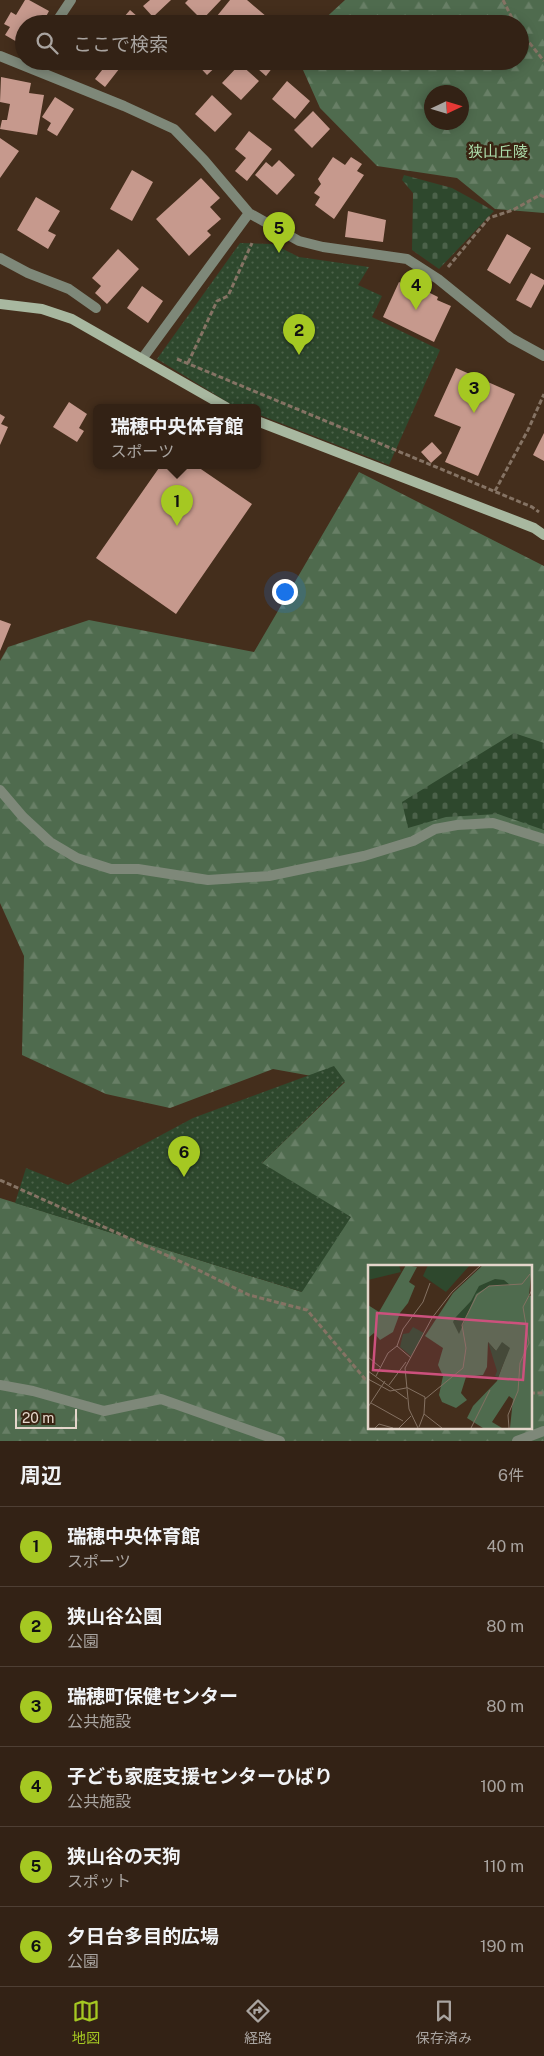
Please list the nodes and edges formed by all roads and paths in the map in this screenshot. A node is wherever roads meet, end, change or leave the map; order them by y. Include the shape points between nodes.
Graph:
1 (71, 0) edge
2 (503, 0) edge
3 (61, 15) edge
4 (510, 15) edge
5 (529, 42) edge
6 (0, 56) edge
7 (15, 60) edge
8 (544, 61) edge
9 (42, 70) edge
10 (544, 196) edge
11 (249, 214) junction
12 (252, 243) dead end
13 (0, 258) edge
14 (438, 279) junction
15 (0, 304) edge
16 (96, 308) dead end
17 (151, 348) junction
18 (544, 356) edge
19 (142, 359) junction
20 (188, 364) junction
21 (544, 394) edge
22 (221, 404) edge
23 (261, 423) edge
24 (495, 492) junction
25 (544, 515) edge
26 (544, 535) edge
27 (0, 790) edge
28 (544, 839) edge
29 (0, 1180) edge
30 (368, 1380) edge
31 (0, 1385) edge
32 (544, 1431) edge
33 (280, 1441) edge
34 (517, 1441) edge

1 - 3 street
2 - 4 path
5 - 8 path
6 - 7 street
9 - 11 street via 174,129
10 - 14 path via 489,218
11 - 14 street via 299,241 407,259
11 - 17 street
12 - 20 path via 228,296 216,301
13 - 16 street via 69,289
14 - 18 street via 511,338
15 - 19 street via 42,309 72,319
17 - 19 street
17 - 20 path
19 - 22 street
20 - 24 path
21 - 24 path
23 - 26 street via 534,528
24 - 25 path via 532,506
27 - 28 street via 50,842 77,858 111,869 138,869 208,880 269,876 364,856 435,829 457,826 493,823
29 - 30 path via 249,1295 307,1310
31 - 33 street via 104,1412 161,1400
32 - 34 street

